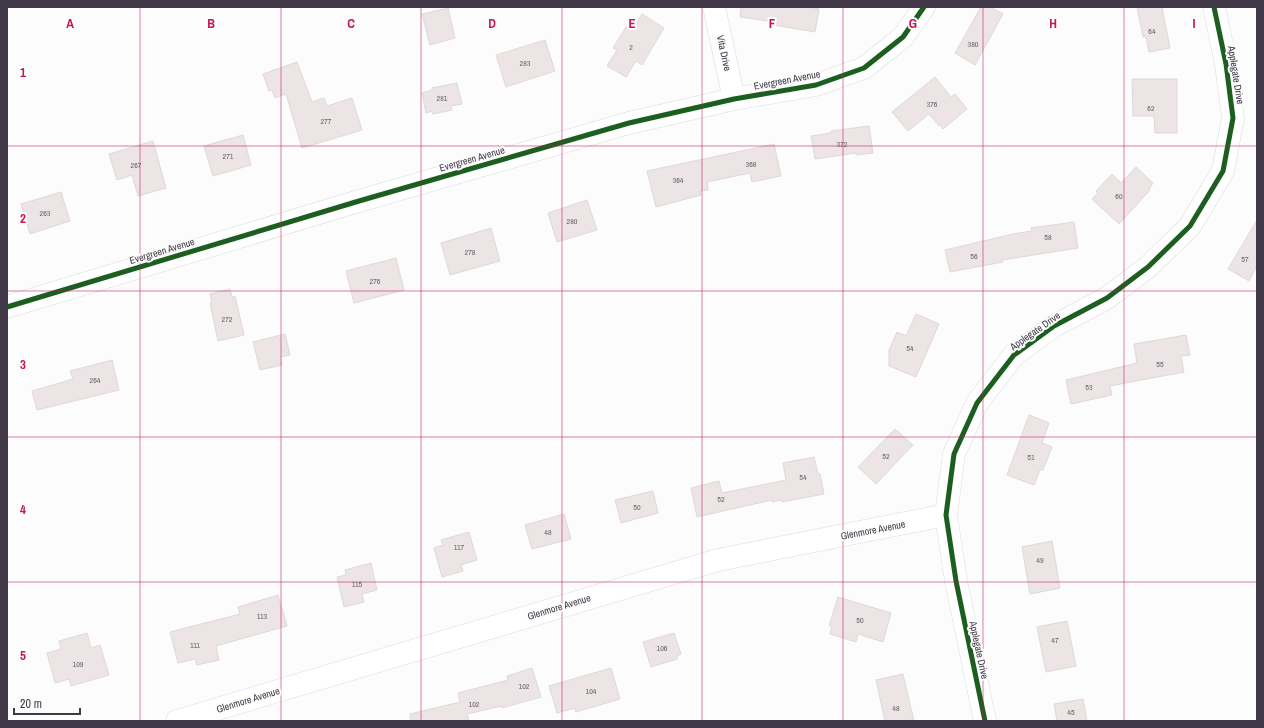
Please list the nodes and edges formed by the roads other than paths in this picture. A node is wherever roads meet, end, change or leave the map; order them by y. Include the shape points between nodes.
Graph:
1 (714, 7) edge
2 (924, 7) edge
3 (1214, 7) edge
4 (734, 99) junction
5 (7, 307) edge
6 (946, 515) junction
7 (177, 721) edge
8 (985, 721) edge

1 - 4 street, Vita Drive
2 - 4 street, Evergreen Avenue via 902,37 864,68 816,85
3 - 6 street, Applegate Drive via 1226,64 1233,118 1223,171 1190,226 1148,267 1107,298 1054,326 1014,355 976,403 954,454
4 - 5 street, Evergreen Avenue via 628,123
6 - 7 street, Glenmore Avenue via 718,560
6 - 8 street, Applegate Drive via 956,580

